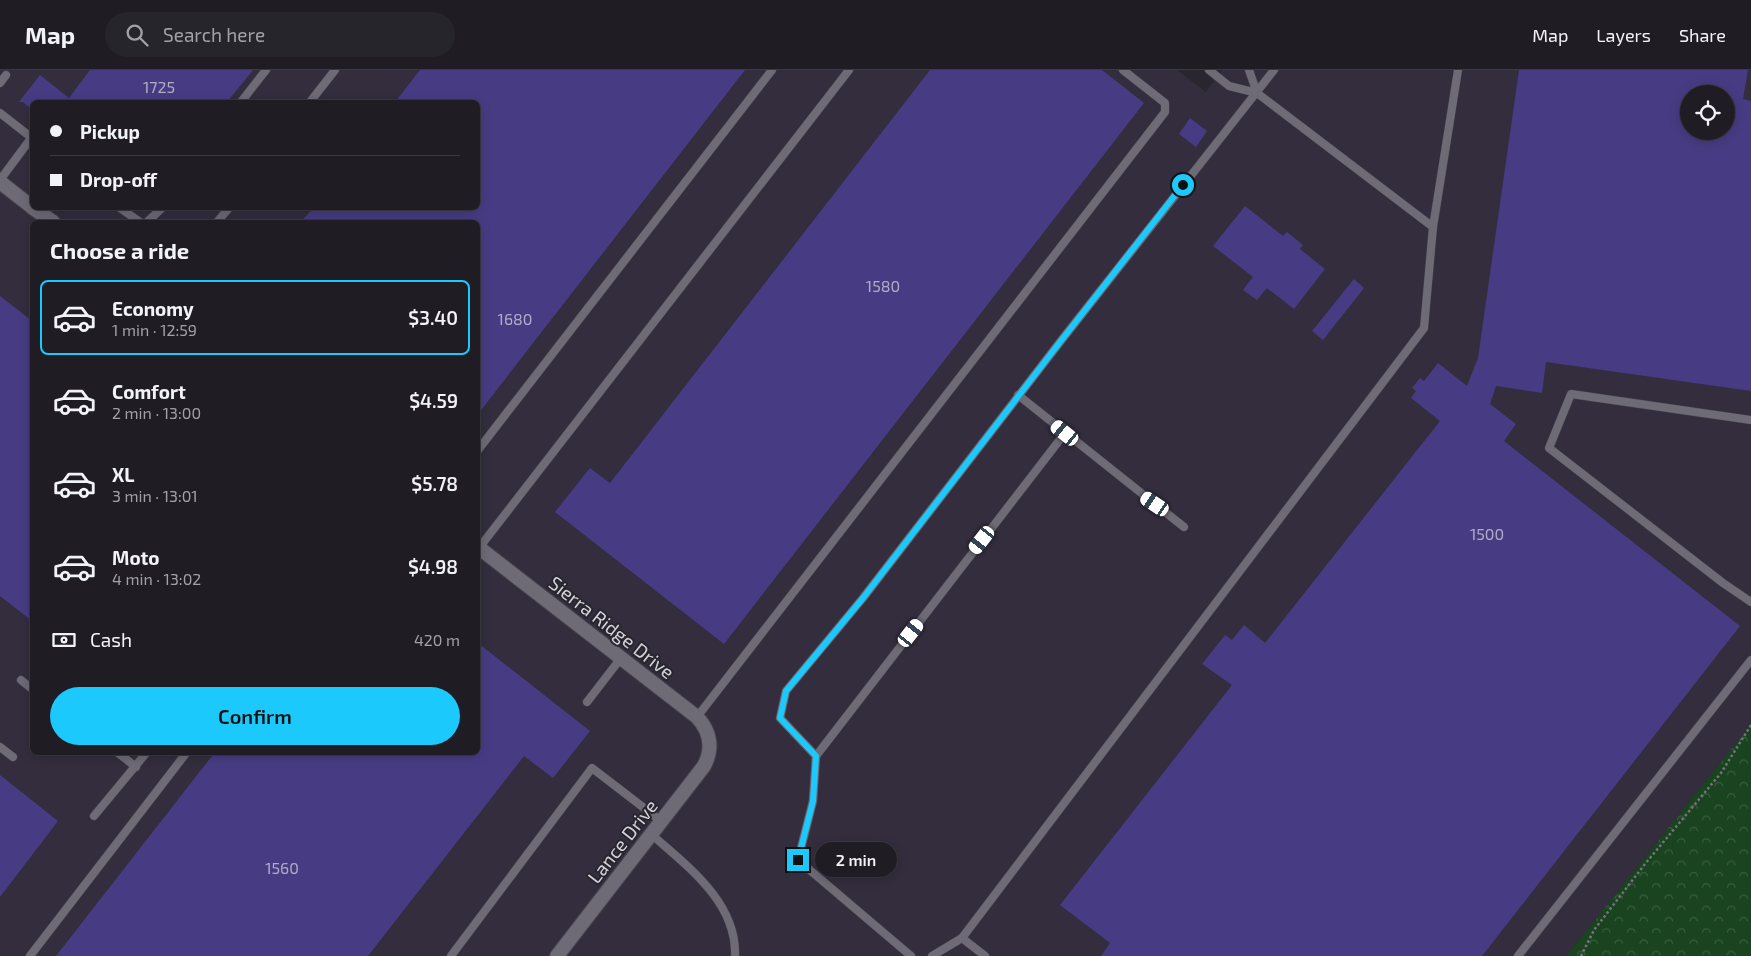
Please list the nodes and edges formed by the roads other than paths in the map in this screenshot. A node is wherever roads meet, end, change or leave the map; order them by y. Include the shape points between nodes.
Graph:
1 (266, 70) edge
2 (335, 70) edge
3 (772, 70) edge
4 (849, 70) edge
5 (1123, 70) edge
6 (1209, 70) edge
7 (1249, 70) edge
8 (1274, 70) edge
9 (1458, 70) edge
10 (6, 75) dead end
11 (0, 83) edge
12 (1256, 93) junction
13 (244, 100) edge
14 (312, 100) edge
15 (0, 113) edge
16 (30, 136) edge
17 (30, 141) edge
18 (0, 181) edge
19 (30, 205) edge
20 (37, 210) edge
21 (123, 210) edge
22 (160, 210) edge
23 (227, 210) edge
24 (50, 220) edge
25 (137, 220) edge
26 (149, 220) edge
27 (219, 220) edge
28 (1433, 227) junction
29 (1018, 395) junction
30 (1751, 420) edge
31 (1065, 433) junction
32 (480, 447) edge
33 (1184, 527) dead end
34 (480, 545) edge
35 (480, 550) edge
36 (1751, 602) edge
37 (621, 658) junction
38 (1751, 660) edge
39 (21, 680) dead end
40 (30, 687) edge
41 (587, 702) dead end
42 (698, 717) junction
43 (711, 745) joint
44 (0, 747) edge
45 (121, 755) edge
46 (145, 755) edge
47 (185, 755) edge
48 (816, 756) junction
49 (13, 757) dead end
50 (136, 767) junction
51 (94, 816) dead end
52 (661, 821) junction
53 (651, 834) junction
54 (962, 938) junction
55 (30, 956) edge
56 (451, 956) edge
57 (557, 956) edge
58 (735, 956) edge
59 (911, 956) edge
60 (932, 956) edge
61 (985, 956) edge
62 (1518, 956) edge

1 - 13 lane
2 - 14 lane
3 - 32 lane
4 - 34 lane
5 - 42 lane via 1165,103 1165,112
6 - 12 lane via 1229,86
7 - 12 lane
8 - 12 lane
9 - 28 lane
10 - 11 lane
12 - 28 lane
12 - 29 lane
15 - 16 lane
17 - 18 lane
18 - 19 street
20 - 24 street
21 - 25 lane
22 - 26 lane
23 - 27 lane
28 - 54 lane via 1424,328
29 - 31 lane
29 - 48 lane via 863,598 786,691 780,718
30 - 36 lane via 1570,394 1549,448
31 - 33 lane
31 - 48 lane
35 - 37 street, Sierra Ridge Drive
37 - 41 lane
37 - 42 street, Sierra Ridge Drive
38 - 62 lane
39 - 40 lane
42 - 43 street, Sierra Ridge Drive via 708,732
43 - 52 street, Lance Drive via 704,766
44 - 49 lane
45 - 50 lane
46 - 50 lane
47 - 55 lane
48 - 59 lane via 813,801 798,860
50 - 51 lane
52 - 53 street, Lance Drive
52 - 56 lane via 592,768
53 - 57 street, Lance Drive
53 - 58 lane via 695,872 716,898 730,922 736,942
54 - 60 lane
54 - 61 lane

